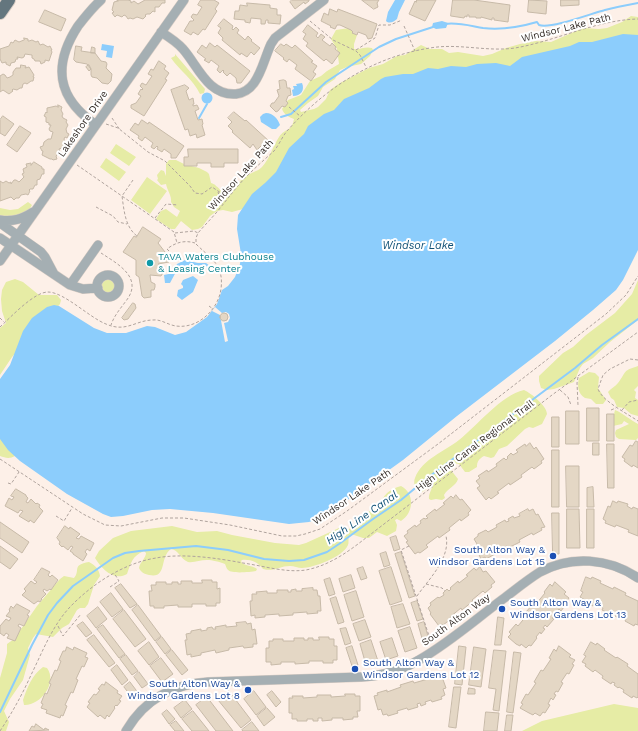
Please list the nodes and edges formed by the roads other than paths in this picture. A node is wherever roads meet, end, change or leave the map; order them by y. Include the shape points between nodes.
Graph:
1 (101, 0) edge
2 (184, 0) edge
3 (324, 0) edge
4 (161, 32) junction
5 (98, 122) junction
6 (36, 210) junction
7 (0, 220) edge
8 (0, 223) edge
9 (18, 236) junction
10 (0, 238) edge
11 (11, 246) junction
12 (97, 247) road end
13 (0, 261) edge
14 (56, 276) junction
15 (70, 285) junction
16 (98, 288) dead end
17 (638, 578) edge
18 (126, 731) edge

1 - 5 street via 87,14 69,41 62,70 70,100 82,114
2 - 4 street, Lakeshore Drive
3 - 4 street via 273,40 255,81 248,89 239,93 226,94 215,88 202,76 182,48
4 - 5 street, Lakeshore Drive
5 - 6 street, Lakeshore Drive
6 - 7 street via 18,220
6 - 9 street, Lakeshore Drive
8 - 9 street
9 - 11 street, Lakeshore Drive
9 - 14 street via 42,254
10 - 11 street
11 - 13 street, Lakeshore Drive
11 - 14 street
12 - 15 street
14 - 15 street
15 - 16 street via 83,289
17 - 18 street, South Alton Way via 620,568 597,562 572,561 553,566 533,576 435,650 406,666 370,677 184,685 151,702 137,715

